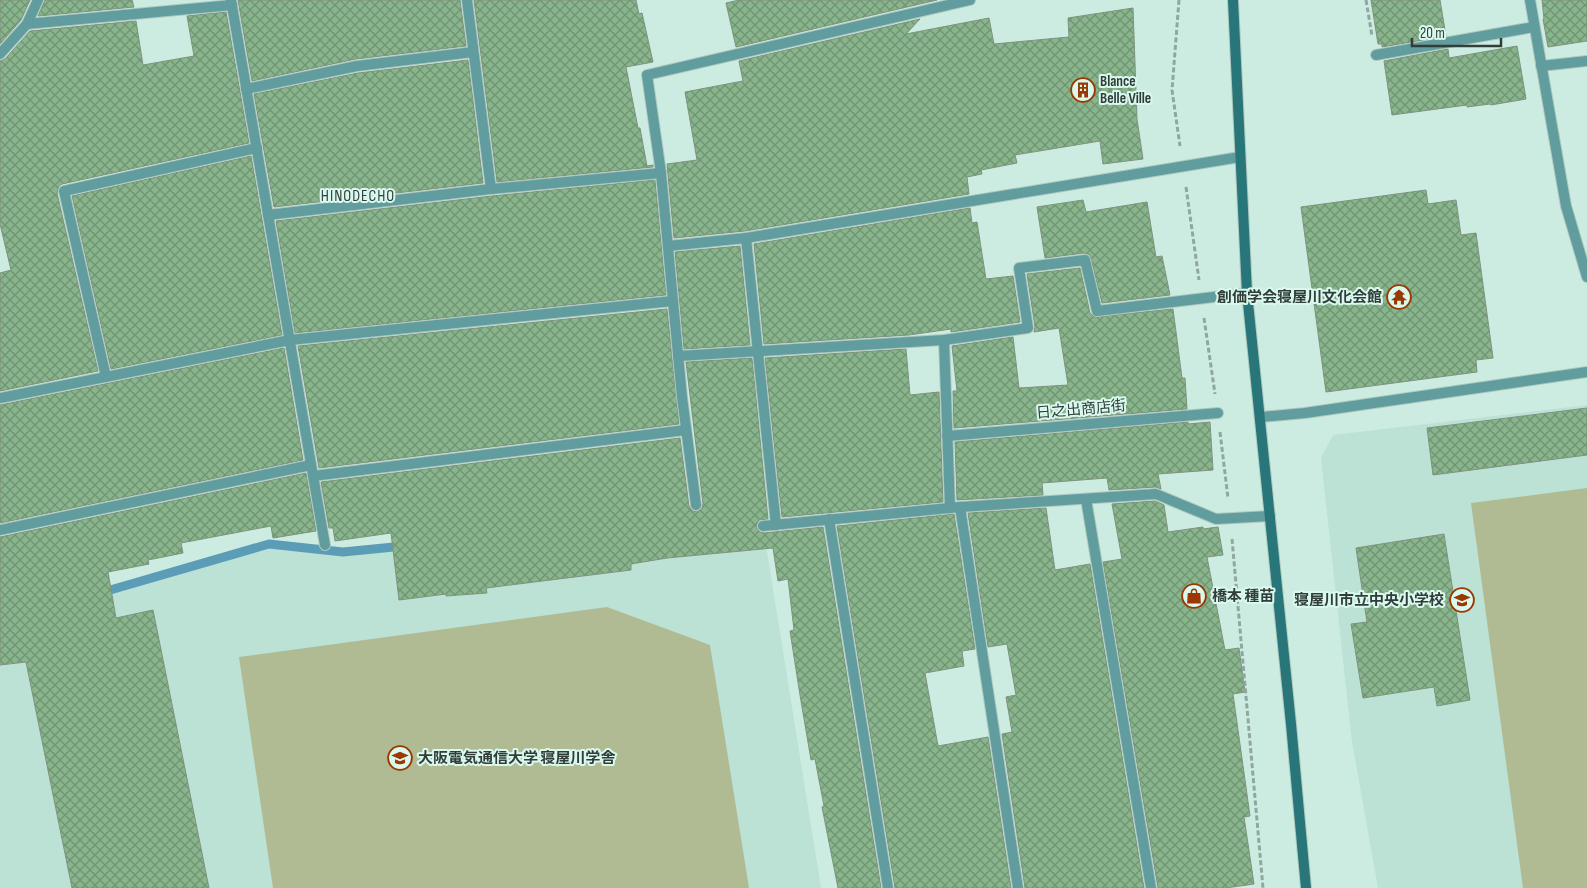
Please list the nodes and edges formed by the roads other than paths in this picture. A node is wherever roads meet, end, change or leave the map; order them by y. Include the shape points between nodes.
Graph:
1 (38, 0) edge
2 (467, 0) edge
3 (1233, 0) edge
4 (1530, 0) edge
5 (964, 1) edge
6 (231, 2) edge
7 (27, 24) junction
8 (1534, 27) junction
9 (473, 52) junction
10 (0, 54) edge
11 (1376, 55) road end
12 (1587, 61) edge
13 (1541, 66) junction
14 (246, 88) junction
15 (256, 148) junction
16 (1240, 157) junction
17 (661, 173) junction
18 (491, 189) junction
19 (268, 215) junction
20 (746, 238) junction
21 (668, 246) junction
22 (1587, 277) edge
23 (1247, 293) junction
24 (673, 300) junction
25 (290, 340) junction
26 (944, 340) junction
27 (758, 351) junction
28 (678, 356) junction
29 (1587, 372) edge
30 (106, 376) junction
31 (0, 398) edge
32 (1218, 413) road end
33 (1261, 417) junction
34 (686, 430) junction
35 (947, 436) junction
36 (311, 464) junction
37 (313, 476) junction
38 (1086, 499) junction
39 (696, 505) dead end
40 (953, 506) junction
41 (1270, 516) junction
42 (829, 520) junction
43 (776, 525) junction
44 (763, 526) dead end
45 (0, 530) edge
46 (325, 545) dead end
47 (888, 888) edge
48 (1018, 888) edge
49 (1151, 888) edge
50 (1306, 888) edge

1 - 7 street
2 - 9 street
3 - 16 street
4 - 8 street
5 - 17 street via 647,75
6 - 7 street
6 - 14 street
7 - 10 street
8 - 11 street
8 - 13 street
9 - 14 street via 357,66
9 - 18 street
12 - 13 street
13 - 22 street via 1566,206
14 - 15 street
15 - 19 street
15 - 30 street via 64,191
16 - 20 street
16 - 23 street
17 - 18 street
17 - 21 street
18 - 19 street
19 - 25 street
20 - 21 street
20 - 27 street
21 - 24 street
23 - 26 street via 1097,311 1085,260 1019,268 1028,328
23 - 33 street
24 - 25 street
24 - 28 street
25 - 30 street
25 - 36 street
26 - 27 street
26 - 35 street
27 - 28 street
27 - 43 street
28 - 34 street
29 - 33 street
30 - 31 street
32 - 35 street, 日之出商店街
33 - 41 street
34 - 37 street
34 - 39 street
35 - 40 street
36 - 37 street
36 - 45 street
37 - 46 street
38 - 40 street
38 - 41 street via 1156,494 1216,519
38 - 49 street
40 - 42 street
40 - 48 street
41 - 50 street
42 - 43 street
42 - 47 street
43 - 44 street

